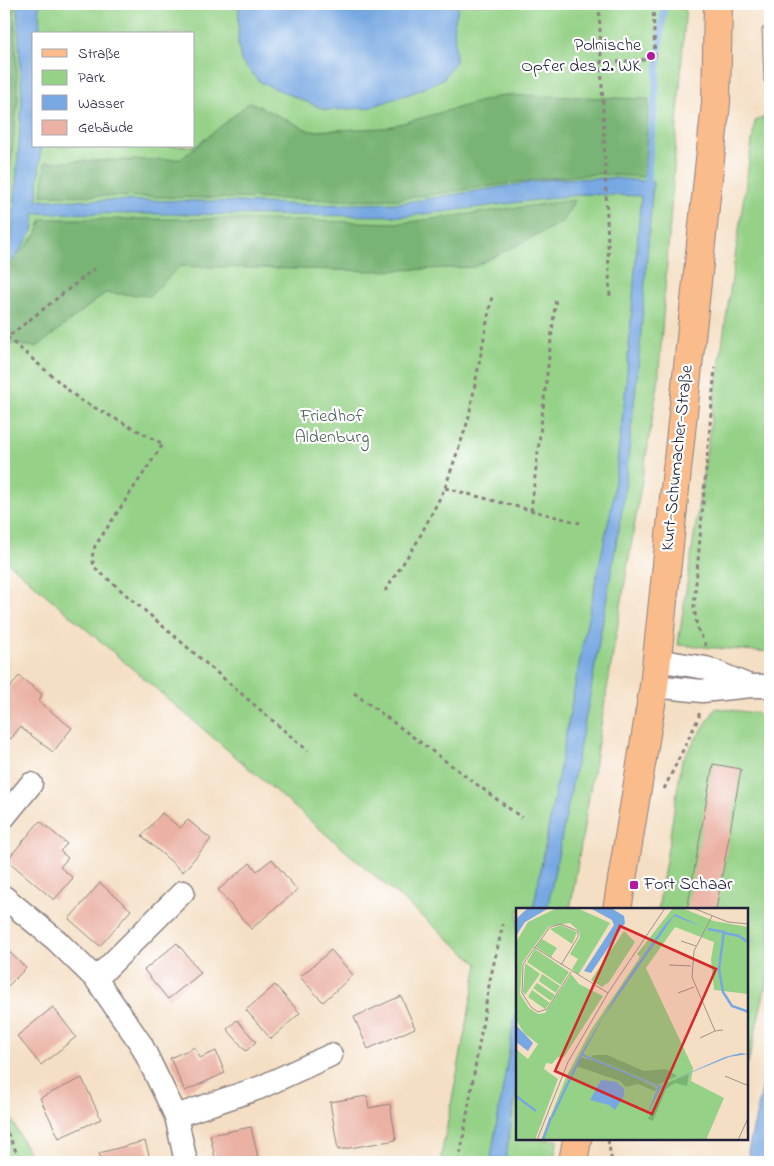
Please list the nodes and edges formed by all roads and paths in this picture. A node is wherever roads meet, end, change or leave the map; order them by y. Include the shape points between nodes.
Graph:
1 (599, 4) edge
2 (652, 4) edge
3 (718, 4) edge
4 (601, 63) junction
5 (98, 266) dead end
6 (492, 296) dead end
7 (556, 297) dead end
8 (610, 298) dead end
9 (5, 338) edge
10 (445, 488) junction
11 (531, 511) junction
12 (580, 523) dead end
13 (385, 590) dead end
14 (655, 673) junction
15 (761, 686) edge
16 (354, 693) dead end
17 (308, 751) dead end
18 (31, 784) dead end
19 (4, 816) edge
20 (522, 818) dead end
21 (182, 892) dead end
22 (4, 897) edge
23 (617, 908) edge
24 (503, 924) dead end
25 (96, 979) junction
26 (331, 1055) dead end
27 (176, 1116) junction
28 (4, 1126) edge
29 (577, 1141) edge
30 (608, 1141) edge
31 (21, 1162) edge
32 (186, 1162) edge
33 (458, 1162) edge
34 (573, 1162) edge
35 (612, 1162) edge

1 - 4 path
2 - 4 path via 655,59
3 - 14 main road, Kurt-Schumacher-Straße via 716,103
4 - 8 path
5 - 9 path
6 - 10 path via 468,421
7 - 11 path
9 - 17 path via 80,400 163,444 95,546 94,567
10 - 11 path
10 - 13 path via 417,542
11 - 12 path
14 - 15 street via 702,691
14 - 23 main road, Kurt-Schumacher-Straße
16 - 20 path
18 - 19 street
21 - 25 street
22 - 25 street
24 - 33 path
25 - 27 street via 141,1044
26 - 27 street via 259,1088
27 - 32 street
28 - 31 path
29 - 34 main road
30 - 35 path

